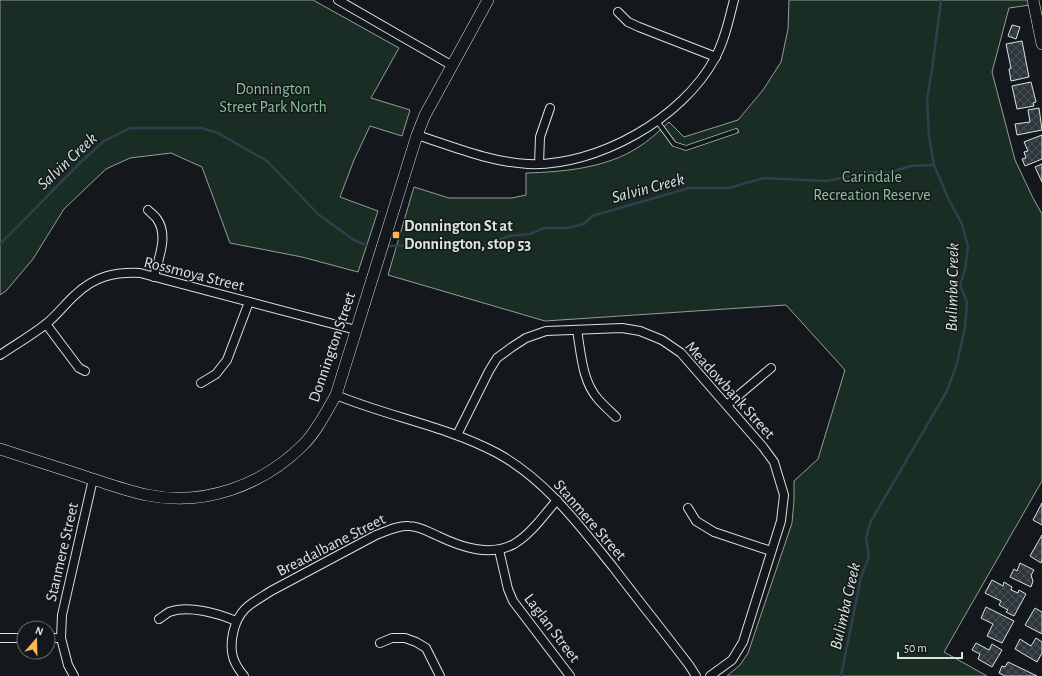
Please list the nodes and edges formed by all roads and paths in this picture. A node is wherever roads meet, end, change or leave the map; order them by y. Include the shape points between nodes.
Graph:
1 (338, 0) edge
2 (488, 0) edge
3 (734, 0) edge
4 (1032, 0) edge
5 (618, 12) dead end
6 (1042, 44) edge
7 (716, 57) junction
8 (451, 65) junction
9 (550, 108) dead end
10 (656, 121) junction
11 (736, 131) dead end
12 (417, 136) junction
13 (539, 164) junction
14 (148, 210) dead end
15 (154, 277) junction
16 (249, 302) junction
17 (46, 324) junction
18 (356, 330) junction
19 (577, 330) junction
20 (0, 355) edge
21 (771, 368) dead end
22 (85, 371) dead end
23 (201, 383) dead end
24 (336, 395) junction
25 (727, 405) junction
26 (616, 417) dead end
27 (458, 436) junction
28 (0, 449) edge
29 (93, 479) junction
30 (557, 500) junction
31 (688, 508) dead end
32 (499, 550) junction
33 (771, 551) junction
34 (159, 619) dead end
35 (236, 621) junction
36 (0, 638) edge
37 (16, 638) edge
38 (56, 638) edge
39 (61, 638) junction
40 (380, 643) dead end
41 (74, 676) edge
42 (244, 676) edge
43 (440, 676) edge
44 (570, 676) edge
45 (696, 676) edge
46 (710, 676) edge

1 - 8 street
2 - 8 street, Donnington Street
3 - 7 street
4 - 6 street
5 - 7 street via 628,22
7 - 10 street via 693,90
8 - 12 street, Donnington Street
9 - 13 street via 540,137
10 - 11 lane via 674,144 686,148
10 - 13 street via 605,150 584,157
12 - 13 street via 488,158
12 - 18 street, Donnington Street
14 - 15 street via 158,219 163,231
15 - 16 street, Rossmoya Street
15 - 17 street, Rossmoya Street via 125,272 108,275 92,282 76,294
16 - 18 street, Rossmoya Street
16 - 23 street via 227,360 216,374
17 - 20 street, Rossmoya Street
17 - 22 street via 79,368
18 - 24 street, Donnington Street
19 - 25 street, Meadowbank Street via 622,328 640,331 662,340 681,353
19 - 26 street via 588,382 597,398
19 - 27 street, Meadowbank Street via 546,331 526,338 497,358
21 - 25 street
24 - 27 street, Stanmere Street
24 - 29 street, Donnington Street via 303,445 265,475 227,491 201,497 167,498 148,496
25 - 33 street, Meadowbank Street via 774,462 784,495 781,520
27 - 30 street, Stanmere Street via 498,454
28 - 29 street, Donnington Street
29 - 39 street, Stanmere Street via 62,615
30 - 32 street, Breadalbane Street via 524,537
30 - 45 street, Stanmere Street
31 - 33 street via 696,520 714,532
32 - 35 street, Breadalbane Street via 473,549 409,526 392,528 261,597 244,609
32 - 44 street, Laglan Street via 513,601
33 - 46 street, Meadowbank Street via 743,642 732,660
34 - 35 street via 169,612 202,610
35 - 42 street, Breadalbane Street via 232,655
36 - 37 street
38 - 39 street
39 - 41 street, Stanmere Street via 68,665
40 - 43 street via 392,638 405,638 416,642 426,648

